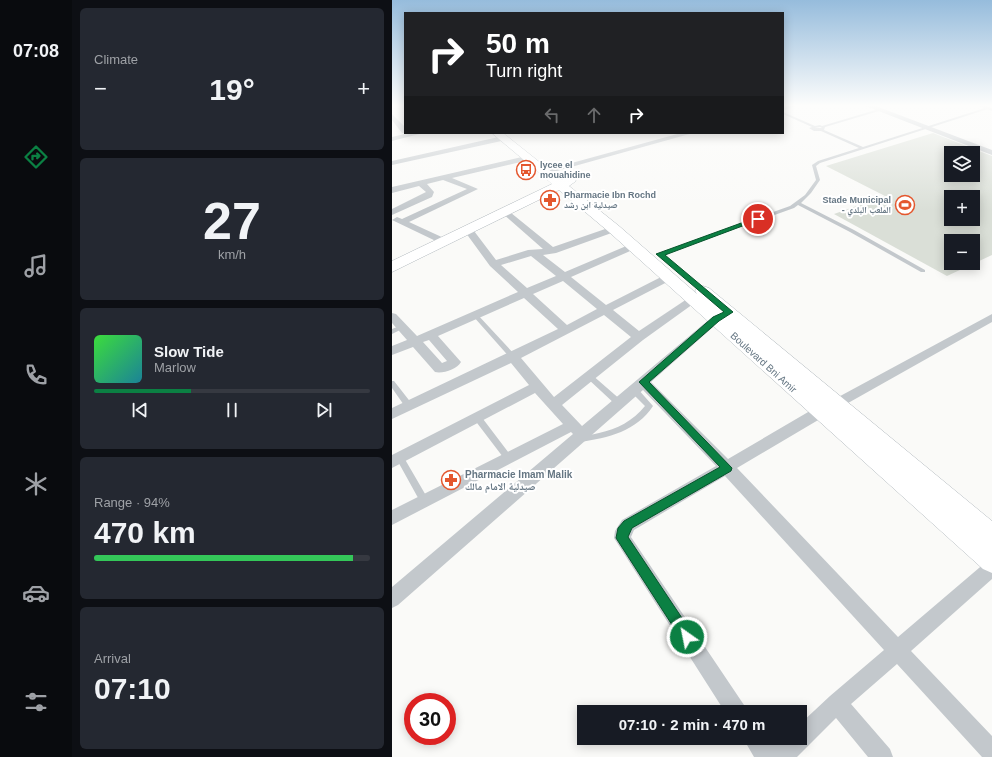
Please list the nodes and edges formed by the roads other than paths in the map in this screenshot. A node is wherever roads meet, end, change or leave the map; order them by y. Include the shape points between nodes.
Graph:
1 (483, 140) edge
2 (509, 140) edge
3 (511, 140) edge
4 (667, 140) edge
5 (847, 140) edge
6 (886, 140) edge
7 (960, 140) edge
8 (863, 148) junction
9 (992, 153) edge
10 (526, 158) junction
11 (392, 163) edge
12 (557, 177) junction
13 (444, 178) junction
14 (421, 184) junction
15 (392, 190) edge
16 (798, 204) junction
17 (506, 211) junction
18 (392, 212) edge
19 (392, 217) edge
20 (402, 222) junction
21 (614, 229) junction
22 (468, 230) junction
23 (443, 242) junction
24 (634, 246) junction
25 (552, 251) junction
26 (533, 252) junction
27 (660, 254) junction
28 (494, 264) junction
29 (392, 267) edge
30 (922, 271) dead end
31 (563, 277) junction
32 (669, 277) junction
33 (526, 294) junction
34 (694, 299) junction
35 (604, 311) junction
36 (475, 315) junction
37 (392, 316) edge
38 (723, 316) junction
39 (992, 317) edge
40 (397, 329) edge
41 (566, 330) junction
42 (431, 335) junction
43 (639, 337) junction
44 (415, 342) junction
45 (392, 351) edge
46 (513, 357) junction
47 (448, 366) junction
48 (589, 376) junction
49 (460, 381) junction
50 (392, 383) edge
51 (537, 386) junction
52 (638, 386) junction
53 (619, 403) junction
54 (554, 404) junction
55 (409, 406) junction
56 (828, 408) junction
57 (392, 414) edge
58 (477, 417) junction
59 (578, 433) junction
60 (509, 459) junction
61 (396, 460) edge
62 (727, 468) junction
63 (424, 502) junction
64 (392, 518) edge
65 (992, 536) edge
66 (992, 562) edge
67 (992, 568) edge
68 (392, 599) edge
69 (897, 649) junction
70 (837, 702) junction
71 (732, 705) edge
72 (807, 732) edge
73 (759, 745) edge
74 (794, 745) edge
75 (992, 752) edge
76 (882, 757) edge

1 - 11 street
2 - 10 main road, Boulevard Bni Amir
3 - 12 main road, Boulevard Bni Amir
4 - 12 street
5 - 8 lane
6 - 8 lane
7 - 9 street
8 - 16 lane via 819,162 814,166 818,180 804,200
10 - 12 main road, Boulevard Bni Amir
10 - 13 street
12 - 17 main road
12 - 21 main road, Boulevard Bni Amir
12 - 27 main road, Boulevard Bni Amir
13 - 14 street
13 - 20 street via 474,190
14 - 15 street
14 - 18 street via 430,192 429,195
16 - 27 lane
16 - 30 lane
17 - 22 main road
17 - 25 street
19 - 20 street
20 - 23 street
21 - 24 main road, Boulevard Bni Amir
21 - 25 street
22 - 23 main road
22 - 28 street
23 - 29 main road
24 - 31 street
24 - 32 main road, Boulevard Bni Amir
25 - 26 street
26 - 28 street
26 - 31 street
27 - 38 main road, Boulevard Bni Amir
28 - 33 street
31 - 33 street
31 - 35 street
32 - 34 main road, Boulevard Bni Amir
32 - 35 street
33 - 36 street
33 - 41 street
34 - 38 main road, Boulevard Bni Amir
34 - 43 street
35 - 41 street
35 - 43 street
36 - 42 street
36 - 46 lane
37 - 40 street
38 - 52 street
38 - 56 main road, Boulevard Bni Amir
39 - 56 street
40 - 44 street
41 - 46 street
42 - 44 street
42 - 47 street via 455,362
43 - 48 street
44 - 45 street
44 - 47 street via 440,369
46 - 49 street
46 - 51 street
47 - 49 street
48 - 53 lane
48 - 54 street
49 - 55 street
50 - 55 lane
51 - 54 street
51 - 58 street
52 - 53 street
52 - 59 lane via 649,406 645,413 605,436
52 - 62 street
53 - 59 street
54 - 59 street
55 - 57 street
56 - 62 street
56 - 65 main road, Boulevard Bni Amir
56 - 66 main road, Boulevard Bni Amir
58 - 60 lane
58 - 61 street
59 - 60 street
59 - 68 street
60 - 63 street
61 - 63 lane
62 - 69 street
62 - 71 street via 628,525 623,531 622,538
63 - 64 street
67 - 69 street
69 - 70 street
69 - 75 street
70 - 72 street
70 - 76 street
73 - 74 street via 772,757 785,754

